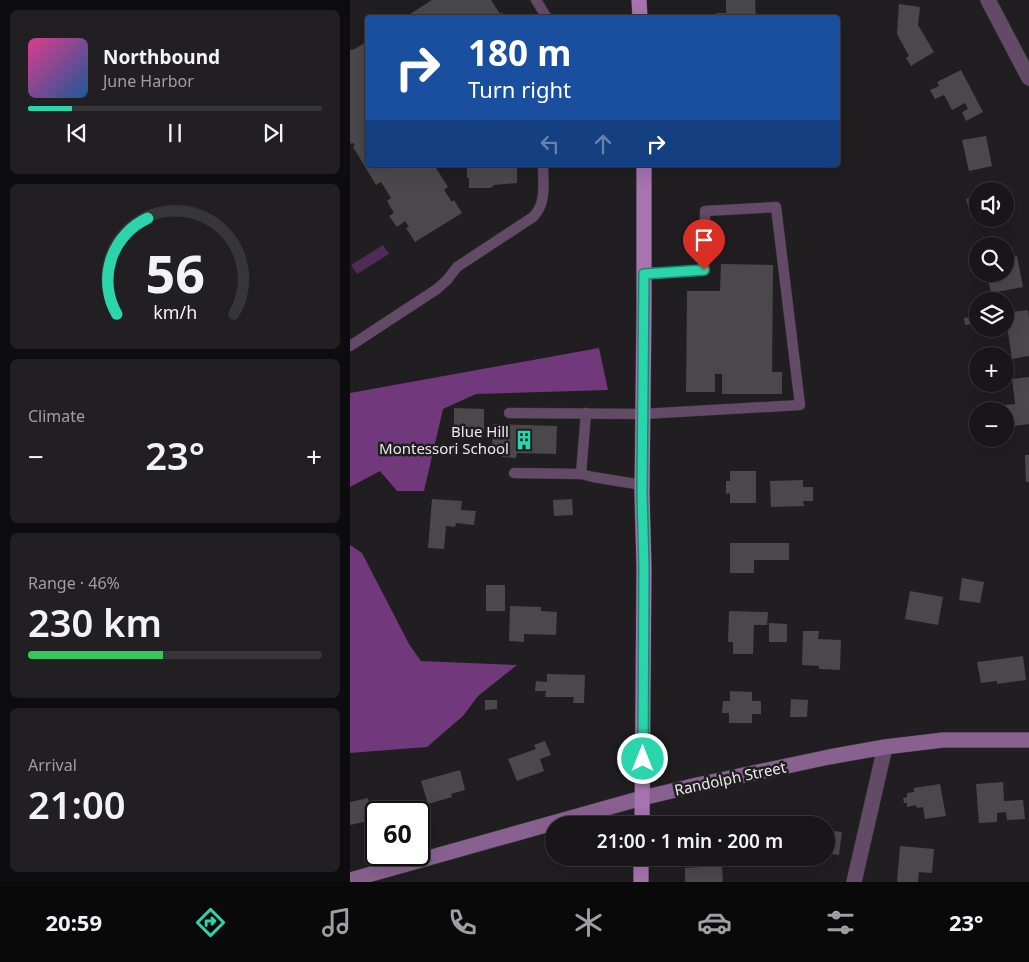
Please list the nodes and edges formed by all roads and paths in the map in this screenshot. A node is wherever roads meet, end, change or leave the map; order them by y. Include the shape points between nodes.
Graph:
1 (536, 0) edge
2 (639, 0) edge
3 (988, 0) edge
4 (545, 15) edge
5 (640, 15) edge
6 (1029, 78) edge
7 (543, 167) edge
8 (644, 167) edge
9 (644, 274) junction
10 (350, 346) edge
11 (509, 412) dead end
12 (586, 413) junction
13 (643, 414) junction
14 (514, 473) dead end
15 (581, 474) junction
16 (642, 485) junction
17 (1029, 740) edge
18 (885, 747) junction
19 (642, 798) junction
20 (642, 816) edge
21 (642, 866) edge
22 (350, 880) edge
23 (641, 882) edge
24 (854, 882) edge

1 - 4 lane
2 - 5 main road
3 - 6 street
7 - 10 lane via 542,204 533,218 457,267 437,289
8 - 9 main road
9 - 13 main road
9 - 13 lane via 704,270 705,211 776,207 800,405
11 - 12 lane
12 - 13 lane
12 - 15 lane
13 - 16 main road
14 - 15 lane
15 - 16 lane
16 - 19 main road
17 - 18 main road, Randolph Street via 943,740
18 - 19 main road, Randolph Street
18 - 24 street
19 - 20 main road
19 - 22 main road, Randolph Street
21 - 23 main road

